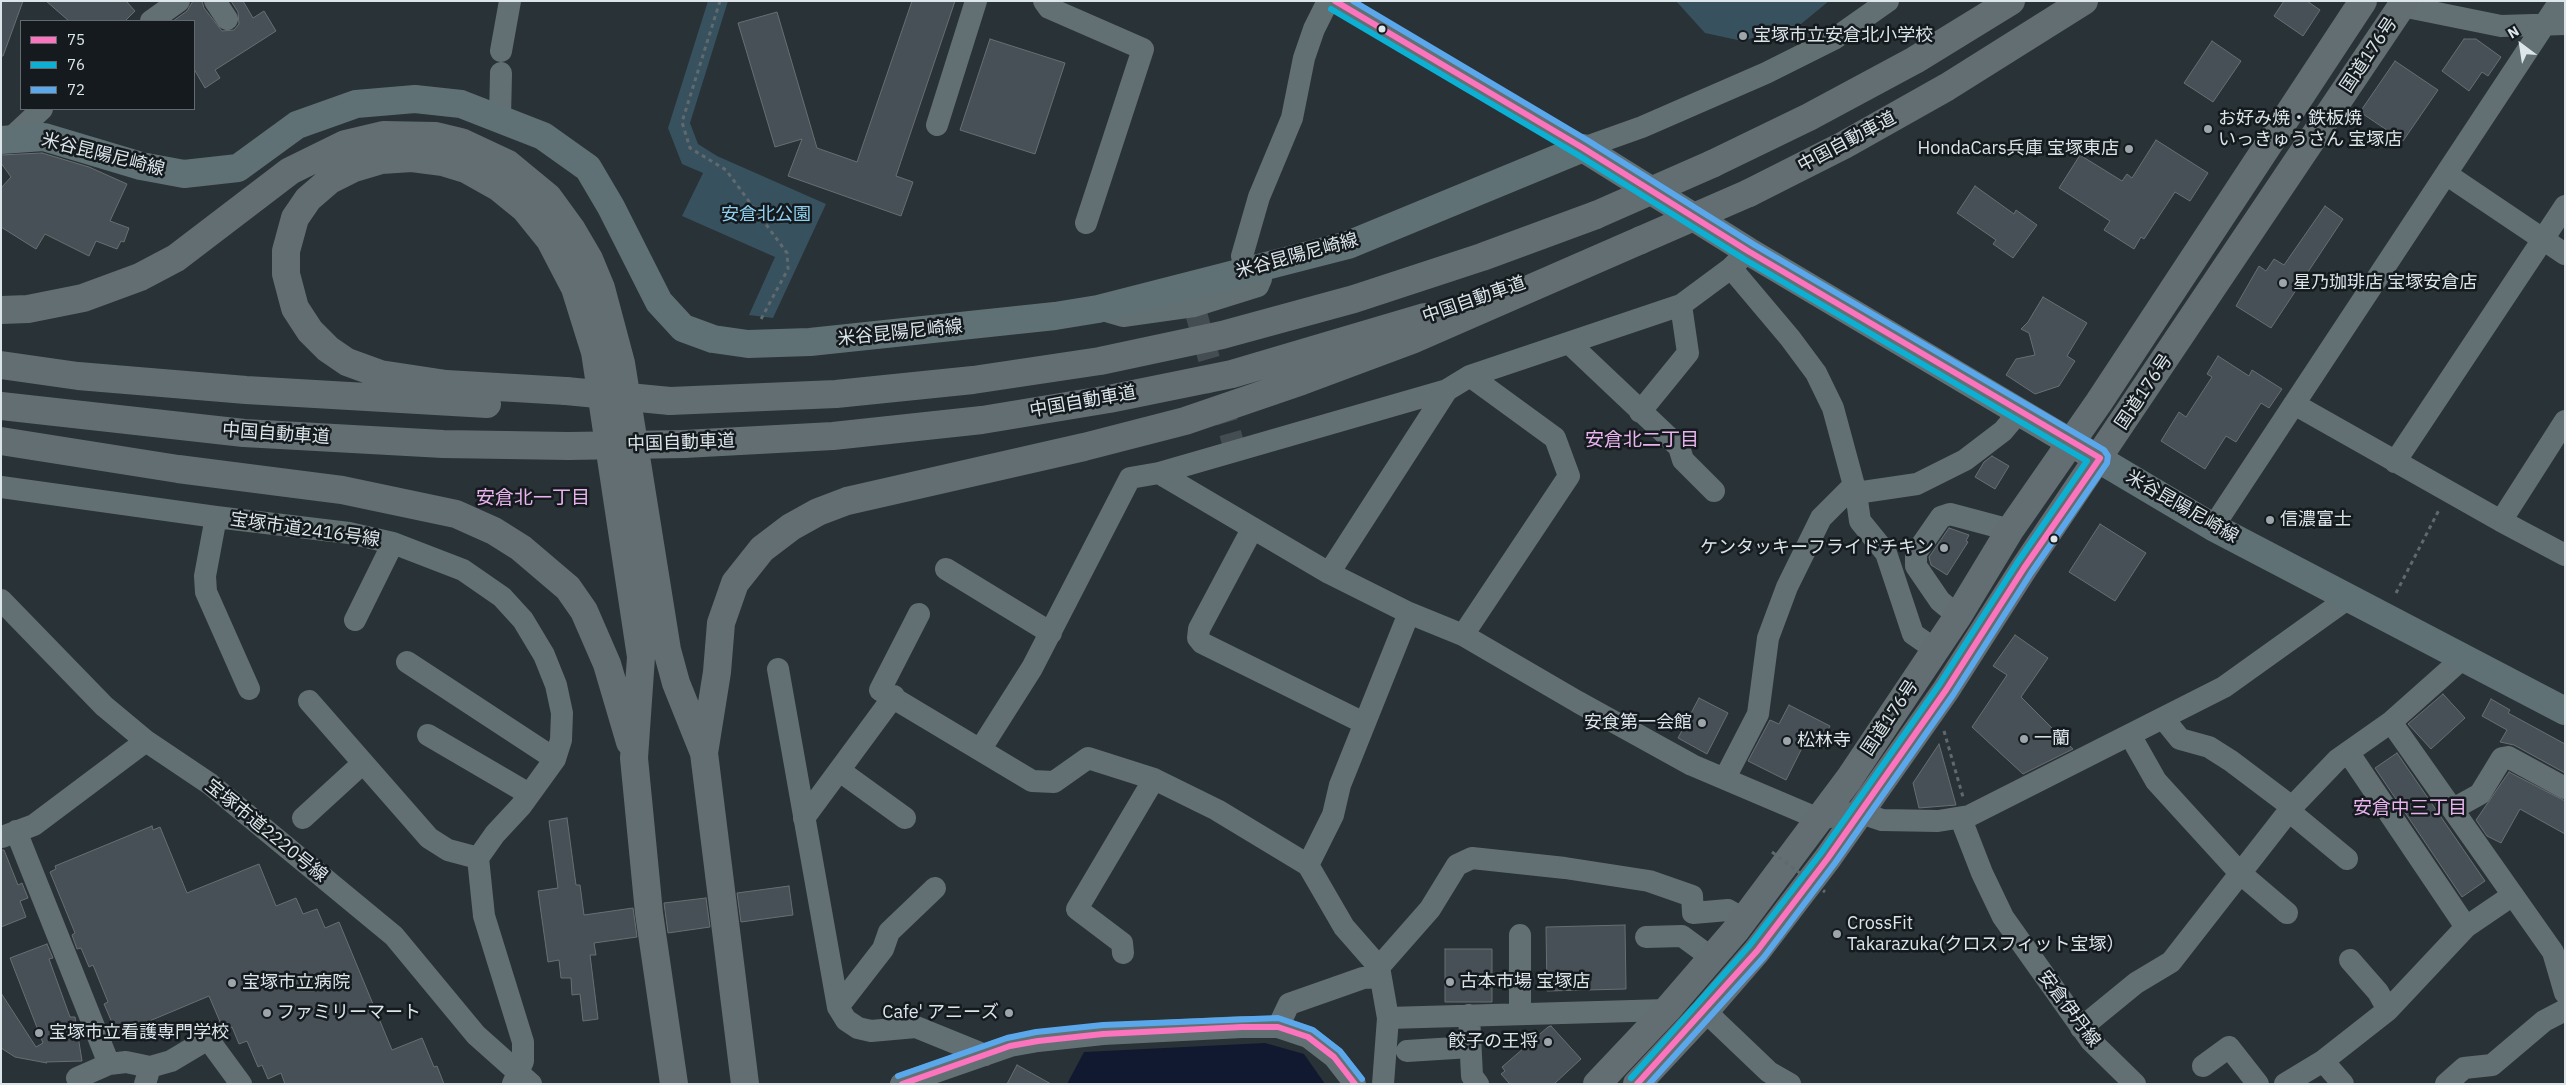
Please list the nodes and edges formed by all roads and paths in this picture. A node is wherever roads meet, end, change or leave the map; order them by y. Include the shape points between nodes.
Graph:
1 (179, 1) edge
2 (510, 1) edge
3 (720, 1) edge
4 (976, 1) edge
5 (1044, 1) edge
6 (1328, 1) edge
7 (1336, 1) edge
8 (1888, 1) edge
9 (2011, 1) edge
10 (2084, 1) edge
11 (2363, 1) edge
12 (2560, 1) edge
13 (2403, 4) edge
14 (153, 20) edge
15 (2554, 25) edge
16 (41, 110) edge
17 (500, 118) junction
18 (937, 125) dead end
19 (6, 139) edge
20 (1583, 148) junction
21 (2446, 174) junction
22 (2565, 206) edge
23 (1086, 222) dead end
24 (1640, 240) junction
25 (2542, 240) junction
26 (2565, 254) edge
27 (1739, 259) junction
28 (1252, 268) junction
29 (1682, 305) junction
30 (1, 310) edge
31 (1569, 343) junction
32 (748, 344) junction
33 (1, 365) edge
34 (1470, 376) junction
35 (1447, 390) junction
36 (566, 398) junction
37 (2294, 404) junction
38 (1, 406) edge
39 (1640, 412) junction
40 (2019, 412) junction
41 (2565, 422) edge
42 (1, 441) edge
43 (2071, 441) junction
44 (2100, 458) junction
45 (2394, 462) junction
46 (1159, 474) junction
47 (1, 487) edge
48 (1855, 489) junction
49 (1714, 491) dead end
50 (2449, 492) junction
51 (216, 518) junction
52 (2501, 521) junction
53 (2213, 527) junction
54 (2010, 530) junction
55 (1249, 535) dead end
56 (393, 543) junction
57 (2565, 555) edge
58 (946, 570) dead end
59 (1329, 574) junction
60 (2396, 593) dead end
61 (2347, 599) junction
62 (1, 600) edge
63 (1410, 613) junction
64 (919, 614) dead end
65 (1958, 616) junction
66 (355, 620) dead end
67 (1051, 633) junction
68 (1463, 635) junction
69 (1936, 650) junction
70 (2463, 658) junction
71 (407, 662) dead end
72 (778, 669) dead end
73 (249, 689) dead end
74 (894, 696) junction
75 (309, 701) dead end
76 (2565, 711) edge
77 (2163, 718) junction
78 (2391, 722) junction
79 (1364, 723) junction
80 (1943, 726) dead end
81 (428, 735) dead end
82 (2130, 735) junction
83 (146, 741) junction
84 (980, 750) junction
85 (2348, 752) junction
86 (704, 753) junction
87 (634, 758) junction
88 (555, 759) junction
89 (363, 763) junction
90 (840, 771) junction
91 (1725, 778) junction
92 (1154, 779) junction
93 (2565, 788) edge
94 (529, 794) junction
95 (2290, 809) junction
96 (2452, 809) junction
97 (1858, 812) junction
98 (1965, 817) junction
99 (303, 818) dead end
100 (804, 818) junction
101 (905, 818) dead end
102 (1820, 818) junction
103 (9, 834) edge
104 (1772, 852) dead end
105 (478, 858) junction
106 (2347, 859) dead end
107 (1308, 865) junction
108 (2240, 873) junction
109 (935, 888) dead end
110 (1825, 892) dead end
111 (2513, 895) junction
112 (2287, 912) dead end
113 (1744, 919) junction
114 (2466, 926) junction
115 (1520, 935) dead end
116 (1646, 937) dead end
117 (2559, 949) edge
118 (1123, 953) dead end
119 (1712, 958) junction
120 (2350, 960) dead end
121 (1380, 972) junction
122 (2565, 993) edge
123 (838, 1007) junction
124 (1667, 1010) junction
125 (2388, 1010) junction
126 (2565, 1010) edge
127 (1615, 1011) junction
128 (1706, 1011) junction
129 (1520, 1014) junction
130 (1469, 1015) junction
131 (1388, 1018) junction
132 (1278, 1027) junction
133 (2081, 1028) junction
134 (1634, 1046) junction
135 (1470, 1047) junction
136 (1407, 1051) dead end
137 (985, 1055) junction
138 (2323, 1061) junction
139 (109, 1064) junction
140 (2203, 1066) dead end
141 (148, 1075) edge
142 (77, 1078) dead end
143 (521, 1081) edge
144 (1470, 1081) edge
145 (241, 1084) edge
146 (674, 1084) edge
147 (745, 1084) edge
148 (900, 1084) edge
149 (1355, 1084) edge
150 (1383, 1084) edge
151 (1597, 1084) edge
152 (1637, 1084) edge
153 (1790, 1084) edge
154 (2135, 1084) edge
155 (2258, 1084) edge
156 (2285, 1084) edge
157 (2343, 1084) edge
158 (2446, 1084) edge

1 - 14 street
2 - 17 street via 501,62
3 - 32 path via 682,122 690,148 726,170 787,253 788,269
4 - 18 street
5 - 23 street via 1049,8 1144,50
6 - 28 street via 1304,58 1292,118 1259,197 1242,256
7 - 20 street
8 - 20 street via 1834,39 1766,73 1642,127
9 - 36 highway, bridge via 1915,60 1712,164 1596,215 1354,299 1222,335 1100,361 973,380 836,394 670,401
10 - 24 highway, 中国自動車道, bridge via 2051,24 1853,141 1749,193
11 - 43 highway, 国道176号
12 - 15 street
13 - 15 street via 2501,26
13 - 44 highway, 国道176号
15 - 21 street
16 - 19 street
17 - 19 main road, 米谷昆陽尼崎線 via 461,104 424,100 356,104 297,124 238,168 184,174 141,166 44,137
17 - 32 main road, 米谷昆陽尼崎線 via 543,136 588,168 659,302 683,328 713,339
20 - 27 main road, 米谷昆陽尼崎線
20 - 28 main road, 米谷昆陽尼崎線 via 1348,244
21 - 25 street
21 - 37 street
22 - 25 street
24 - 38 highway, 中国自動車道, bridge via 1495,294 1232,374 982,420 833,436 684,444 443,444 244,433
24 - 86 highway via 1412,340 1185,421 856,499 818,512 762,549 736,583 721,623
25 - 26 street
25 - 45 street
27 - 29 street
27 - 40 main road, 米谷昆陽尼崎線
27 - 48 street via 1816,373 1833,408
28 - 32 main road, 米谷昆陽尼崎線 via 1098,309 1054,316 810,342
29 - 31 street
29 - 39 street via 1688,353
30 - 86 highway via 28,309 83,298 140,277 176,258 290,171 345,144 383,135 436,136 461,142 508,164 548,197 568,223 601,288 621,363 667,650 676,683
31 - 34 street
31 - 39 street
33 - 36 highway via 78,376 437,403
34 - 35 street
34 - 68 street via 1555,438 1569,476
35 - 46 street
35 - 59 street
36 - 87 highway via 380,374 347,362 328,349 310,331 295,308 286,274 286,251 295,218 308,199 330,180 381,160 412,158 442,162 466,169 513,197 561,257 575,288 595,352 641,657
37 - 45 street
37 - 53 street
39 - 49 street via 1679,447 1683,460
40 - 43 main road, 米谷昆陽尼崎線
40 - 48 street via 2003,431 1964,460 1918,484
41 - 52 street
42 - 87 highway via 178,469 342,490 456,514 494,531 521,548 568,588 584,611 607,664
43 - 44 main road, 米谷昆陽尼崎線
43 - 54 highway, 国道176号
44 - 53 main road, 米谷昆陽尼崎線
44 - 97 highway, 国道176号 via 1946,690
45 - 50 street
46 - 59 street
46 - 67 street via 1130,478
47 - 51 street, 宝塚市道2416号線
48 - 69 street via 1860,522 1886,553 1913,634
48 - 91 street via 1821,518 1786,587 1768,638 1758,714
50 - 52 street
50 - 60 path
51 - 56 street, 宝塚市道2416号線 via 349,533
51 - 73 street via 205,576 206,592
52 - 57 street
53 - 61 main road, 米谷昆陽尼崎線
54 - 65 highway, 国道176号
54 - 65 street via 1950,514 1940,517 1916,553 1916,566 1940,601
55 - 79 street via 1199,629 1198,638 1202,643
56 - 66 street
56 - 88 street, 宝塚市道2416号線 via 463,570 502,596 523,620 544,655 556,685 562,713 561,740
58 - 67 street
59 - 63 street
61 - 70 main road, 米谷昆陽尼崎線
61 - 77 street via 2224,687
62 - 83 street, 宝塚市道2220号線 via 104,706
63 - 68 street
63 - 79 street
64 - 74 street via 880,690
65 - 69 highway, 国道176号
67 - 84 street
68 - 91 street via 1692,765
69 - 102 highway, 国道176号
70 - 76 main road, 米谷昆陽尼崎線
70 - 78 street
71 - 88 street
72 - 100 street
74 - 84 street
74 - 90 street
75 - 89 street
77 - 82 street
77 - 95 street via 2180,739 2209,747 2224,756
78 - 85 street
78 - 96 street
79 - 107 street via 1340,785 1333,815
80 - 98 path
81 - 94 street
82 - 98 street
82 - 108 street via 2156,781
83 - 103 street via 34,825
83 - 143 street, 宝塚市道2220号線 via 210,784 394,936 476,1035
84 - 92 street via 1032,781 1054,782 1088,758
85 - 95 street
85 - 114 street
86 - 147 highway
87 - 146 highway via 649,914
88 - 94 street, 宝塚市道2416号線
89 - 99 street
89 - 105 street via 429,838 448,850
90 - 100 street
90 - 101 street
91 - 102 street
92 - 107 street via 1217,810
92 - 118 street via 1077,909 1122,943
93 - 96 street via 2508,757 2502,758 2480,794
94 - 105 street, 宝塚市道2416号線
95 - 106 street
95 - 108 street
96 - 111 street
97 - 98 street via 1882,820 1938,821
97 - 102 street
97 - 128 highway, 国道176号 via 1828,858 1757,951
98 - 133 street, 安倉伊丹線 via 1982,873 2003,917
100 - 123 street
102 - 113 highway, 国道176号
103 - 139 street
104 - 110 path, bridge
105 - 143 street via 484,916 523,1042
107 - 121 street via 1344,927
108 - 112 street
108 - 133 street via 2171,962 2136,983
109 - 123 street via 888,932 882,949
111 - 114 street
111 - 117 street
113 - 119 highway, 国道176号
113 - 121 street via 1728,910 1693,912 1692,896 1649,881 1472,858 1457,865 1430,909
114 - 125 street
115 - 129 street
116 - 119 street via 1682,936
117 - 122 street
119 - 124 highway, 国道176号
120 - 125 street via 2378,992
121 - 131 street
121 - 132 street via 1290,1004
123 - 137 street via 846,1020 858,1028 871,1031 916,1027
124 - 127 street
124 - 134 highway, 国道176号
125 - 138 street
126 - 158 street via 2544,1021 2492,1065 2464,1068
127 - 129 street
127 - 134 street
128 - 152 highway, 国道176号
128 - 153 street via 1769,1072
129 - 130 street
130 - 131 street
130 - 135 street
131 - 150 street
132 - 137 street via 1070,1037 1010,1046
132 - 149 street via 1308,1037 1323,1047
133 - 154 street, 安倉伊丹線
134 - 151 highway, 国道176号
135 - 136 street
135 - 144 street
137 - 148 street
138 - 156 street
138 - 157 street
139 - 141 street via 126,1062
139 - 142 street
140 - 155 street via 2229,1047
141 - 145 street via 208,1039

